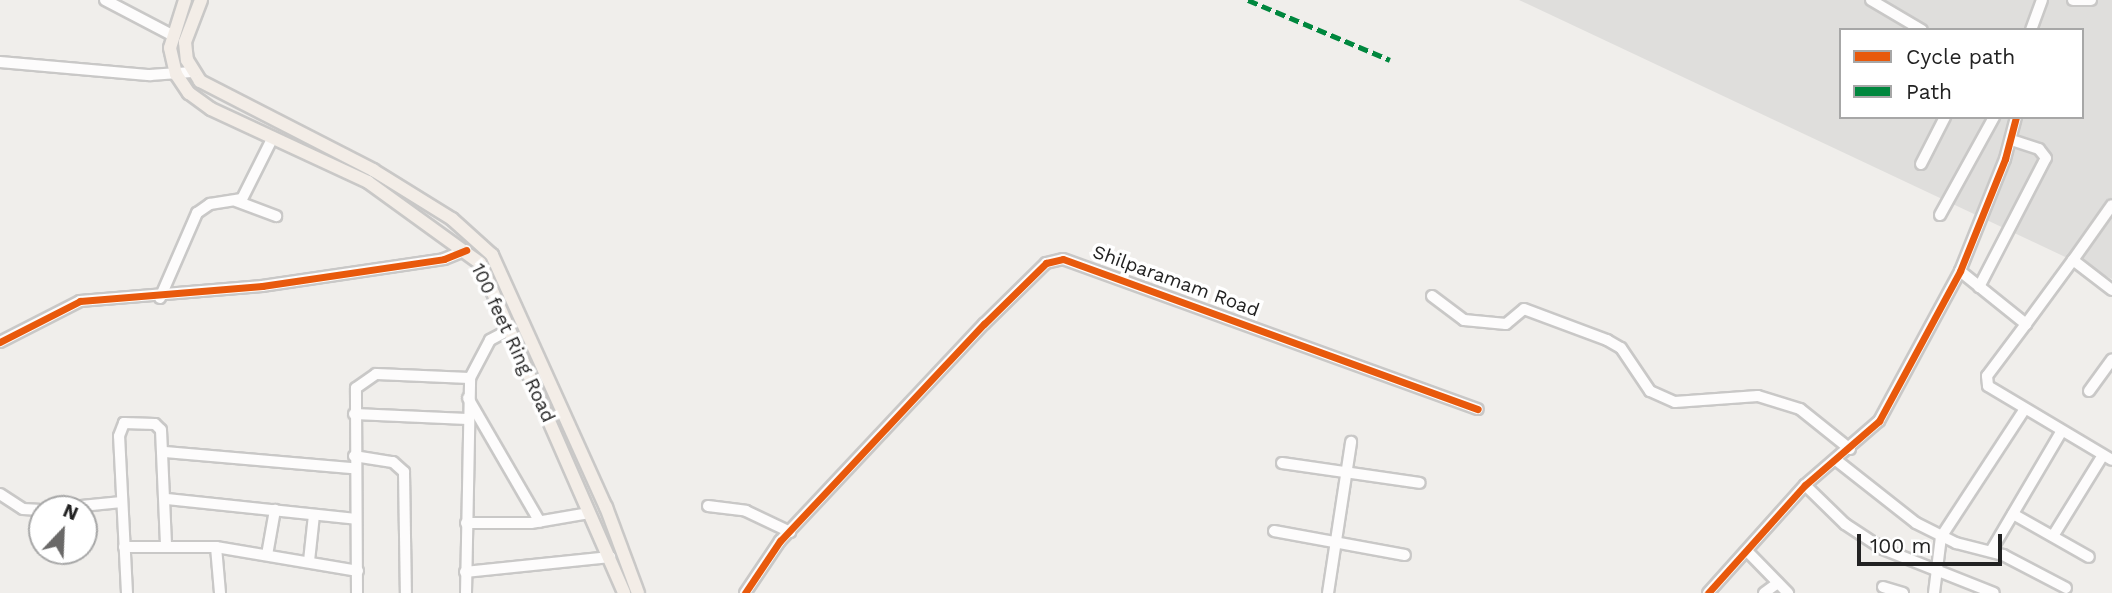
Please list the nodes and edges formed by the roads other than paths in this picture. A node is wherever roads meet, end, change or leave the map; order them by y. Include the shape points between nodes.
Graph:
1 (105, 0) edge
2 (185, 0) edge
3 (201, 0) edge
4 (1871, 0) edge
5 (2042, 0) edge
6 (2073, 0) edge
7 (2091, 0) edge
8 (1919, 28) edge
9 (2032, 28) edge
10 (172, 35) junction
11 (0, 62) edge
12 (192, 72) junction
13 (176, 74) junction
14 (1944, 119) edge
15 (1993, 119) edge
16 (2016, 119) edge
17 (272, 137) junction
18 (2011, 140) junction
19 (1921, 164) dead end
20 (236, 201) junction
21 (2112, 205) edge
22 (1940, 215) dead end
23 (276, 216) dead end
24 (466, 250) junction
25 (2073, 260) junction
26 (1960, 271) junction
27 (1979, 287) junction
28 (2111, 288) edge
29 (1433, 296) dead end
30 (160, 298) junction
31 (2026, 324) junction
32 (509, 330) junction
33 (0, 342) edge
34 (2112, 359) edge
35 (470, 378) junction
36 (2089, 391) dead end
37 (468, 398) junction
38 (1478, 410) dead end
39 (2024, 410) junction
40 (354, 414) junction
41 (468, 419) junction
42 (2061, 432) junction
43 (1351, 442) dead end
44 (1850, 449) junction
45 (165, 452) junction
46 (2107, 458) edge
47 (1836, 460) junction
48 (353, 462) junction
49 (1282, 463) dead end
50 (1347, 473) junction
51 (1420, 483) dead end
52 (1805, 485) junction
53 (0, 494) edge
54 (167, 499) junction
55 (121, 502) junction
56 (98, 504) edge
57 (708, 506) dead end
58 (28, 509) edge
59 (275, 510) junction
60 (589, 513) junction
61 (2013, 514) junction
62 (314, 515) junction
63 (356, 519) junction
64 (540, 522) junction
65 (466, 523) junction
66 (1274, 531) dead end
67 (790, 532) junction
68 (2053, 536) junction
69 (1941, 537) junction
70 (1336, 544) junction
71 (166, 545) junction
72 (124, 547) junction
73 (216, 547) junction
74 (1747, 551) junction
75 (1991, 551) junction
76 (267, 555) junction
77 (1405, 555) dead end
78 (610, 557) junction
79 (2089, 557) dead end
80 (309, 561) junction
81 (1936, 569) junction
82 (358, 571) junction
83 (465, 572) junction
84 (1778, 583) junction
85 (1884, 587) dead end
86 (2066, 588) dead end
87 (127, 593) edge
88 (220, 593) edge
89 (357, 593) edge
90 (406, 593) edge
91 (466, 593) edge
92 (624, 593) edge
93 (638, 593) edge
94 (745, 593) edge
95 (1328, 593) edge
96 (1707, 593) edge
97 (1764, 593) edge
98 (1788, 593) edge
99 (1903, 593) edge
100 (1934, 593) edge
101 (1994, 593) edge

1 - 10 street
2 - 10 main road
3 - 12 main road via 186,42
4 - 8 street
5 - 9 street
6 - 7 street
10 - 13 main road
11 - 13 street
12 - 13 street
12 - 93 main road, 100 feet Ring Road via 222,96 397,184 452,219 492,256 606,507
13 - 17 main road, 100 feet Ring Road via 188,93 211,109
14 - 19 street
15 - 22 street
16 - 18 street
17 - 20 street via 249,192
17 - 24 main road, 100 feet Ring Road via 368,182
18 - 26 street
18 - 27 street via 2039,149 2046,158
20 - 23 street
20 - 30 street via 211,204 197,213
21 - 25 street
24 - 30 street via 444,259
24 - 32 main road, 100 feet Ring Road via 480,263
25 - 28 street
25 - 31 street
26 - 27 street
26 - 44 street via 1879,421
27 - 31 street
29 - 44 street via 1464,320 1506,324 1524,309 1607,340 1621,348 1650,391 1675,402 1758,396 1800,409
30 - 33 street via 69,304
31 - 39 street via 1987,380 1993,392
32 - 35 street via 490,340
32 - 60 main road, 100 feet Ring Road
34 - 36 street
35 - 37 street
35 - 40 street via 376,374 356,388
37 - 41 street
37 - 64 street
38 - 67 street, Shilparamam Road via 1063,259 1046,263 1026,281
39 - 42 street
39 - 69 street
40 - 41 street
40 - 48 street
41 - 65 street
42 - 46 street
42 - 61 street
43 - 50 street
44 - 47 street
45 - 48 street
45 - 54 street
45 - 55 street via 159,426 121,425
46 - 68 street
47 - 52 street
47 - 69 street via 1893,509
48 - 63 street
48 - 90 street via 402,467
49 - 50 street
50 - 51 street
50 - 70 street
52 - 74 street
52 - 81 street via 1860,535 1899,557
53 - 58 street
54 - 59 street
54 - 71 street
55 - 56 street
55 - 72 street
57 - 67 street via 746,511
59 - 62 street
59 - 76 street
60 - 64 street
60 - 78 main road, 100 feet Ring Road
61 - 68 street
61 - 75 street
62 - 63 street
62 - 80 street
63 - 82 street
64 - 65 street
65 - 83 street
66 - 70 street
67 - 94 street, Shilparamam Road
68 - 79 street
69 - 75 street
69 - 81 street
70 - 77 street
70 - 95 street
71 - 72 street
71 - 73 street
72 - 87 street
73 - 76 street
73 - 88 street
74 - 84 street
74 - 96 street
75 - 86 street
76 - 80 street
78 - 83 street
78 - 92 main road, 100 feet Ring Road
80 - 82 street
81 - 100 street
81 - 101 street
82 - 89 street
83 - 91 street
84 - 97 street
84 - 98 street
85 - 99 street

